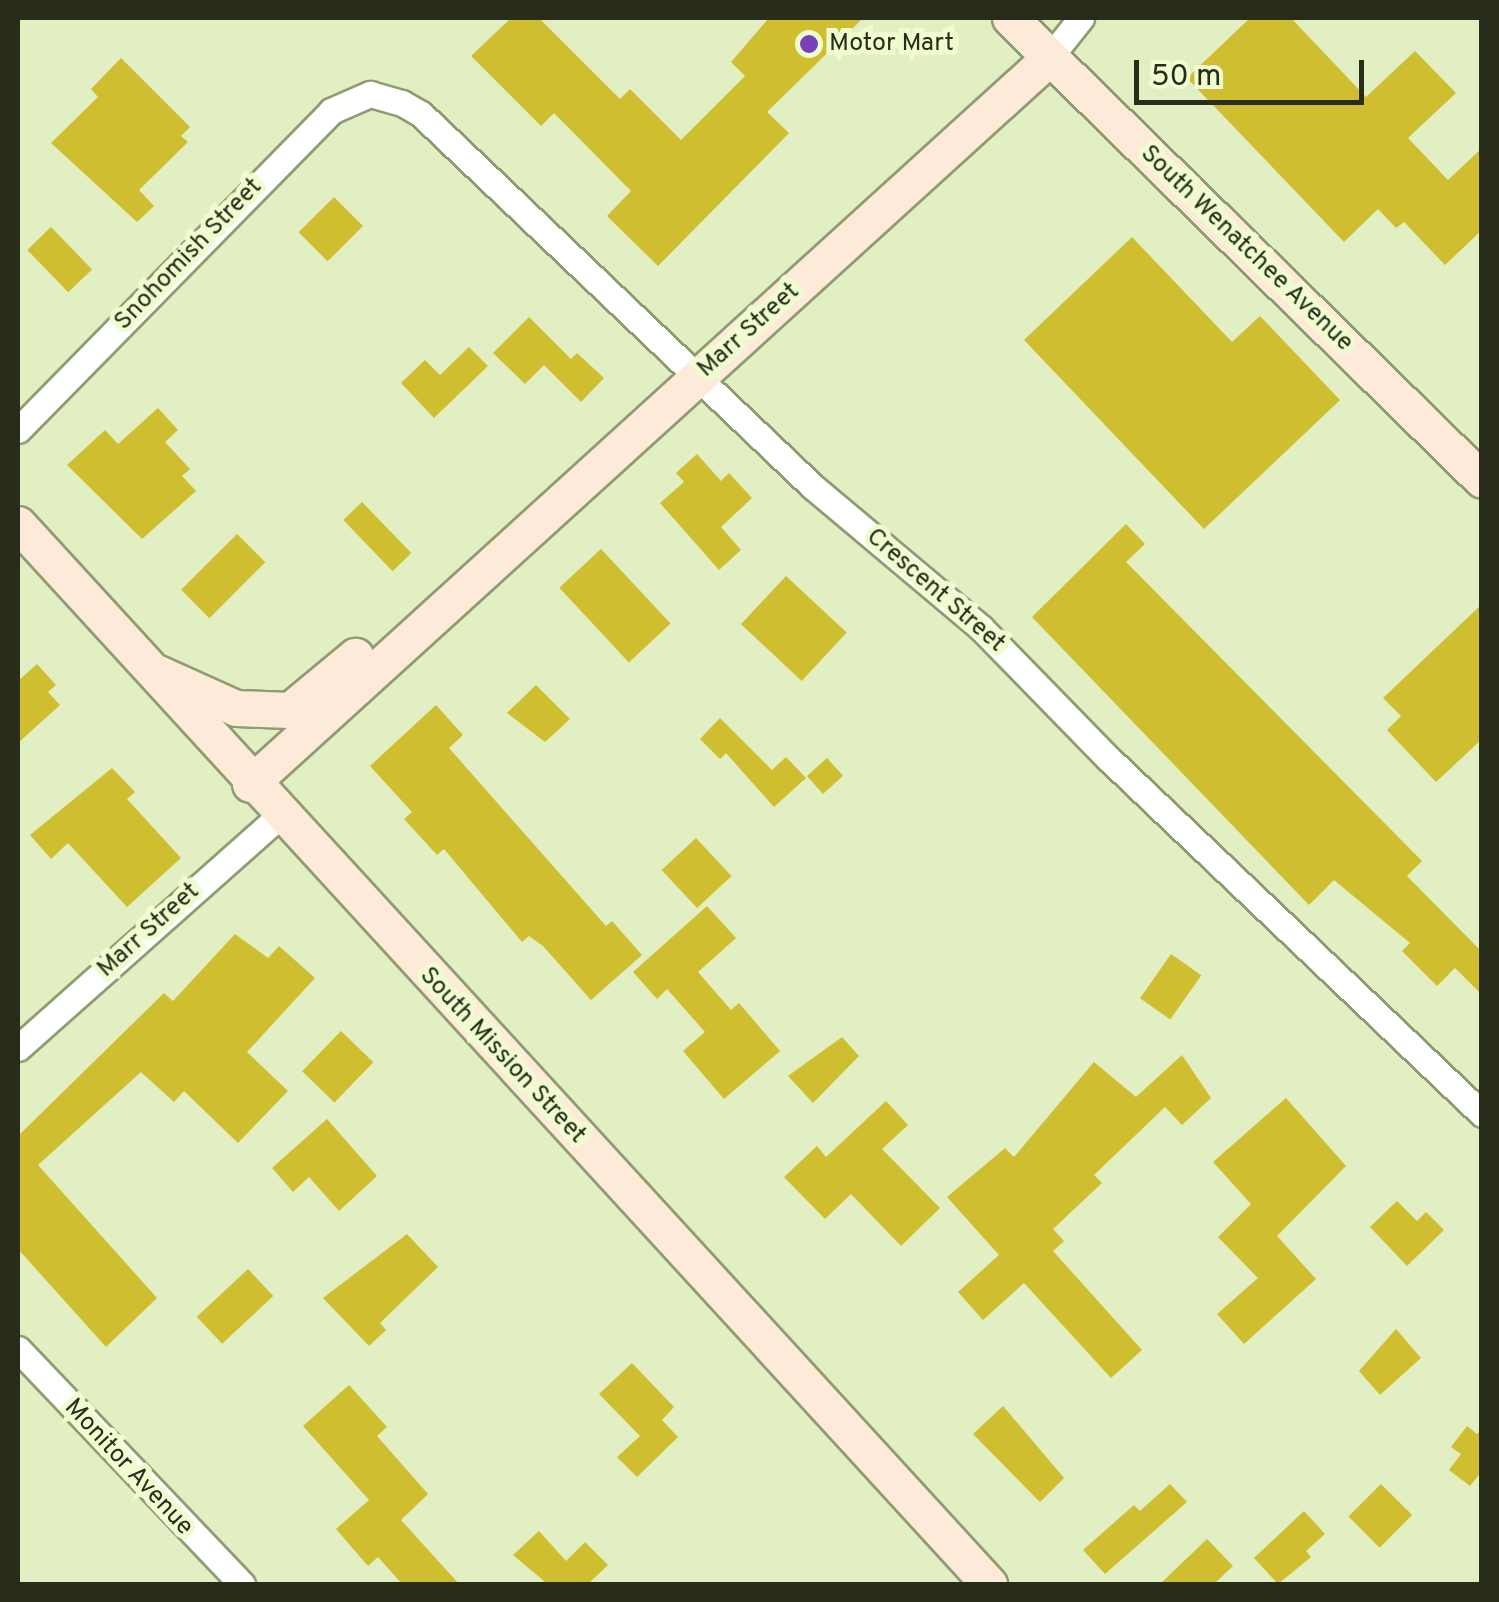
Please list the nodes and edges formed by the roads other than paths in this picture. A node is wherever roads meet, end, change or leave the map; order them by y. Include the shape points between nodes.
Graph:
1 (1010, 18) edge
2 (1081, 18) edge
3 (1050, 57) junction
4 (370, 94) joint
5 (696, 380) junction
6 (18, 430) edge
7 (1482, 480) edge
8 (18, 524) edge
9 (409, 636) junction
10 (147, 668) junction
11 (250, 784) junction
12 (280, 814) junction
13 (18, 1048) edge
14 (1482, 1114) edge
15 (18, 1349) edge
16 (242, 1584) edge
17 (990, 1584) edge

1 - 3 main road, South Wenatchee Avenue
2 - 3 street, Marr Street
3 - 5 main road, Marr Street
3 - 7 main road, South Wenatchee Avenue
4 - 5 street, Crescent Street via 421,114
4 - 6 street, Snohomish Street via 350,98 313,127
5 - 9 main road, Marr Street
5 - 14 street, Crescent Street via 982,628 1109,759
8 - 10 main road, South Mission Street
9 - 10 main road, Marr Street via 378,637 290,710 236,708
9 - 11 main road, Marr Street
10 - 11 main road, South Mission Street
11 - 12 main road, South Mission Street
12 - 13 street, Marr Street
12 - 17 main road, South Mission Street
15 - 16 street, Monitor Avenue

